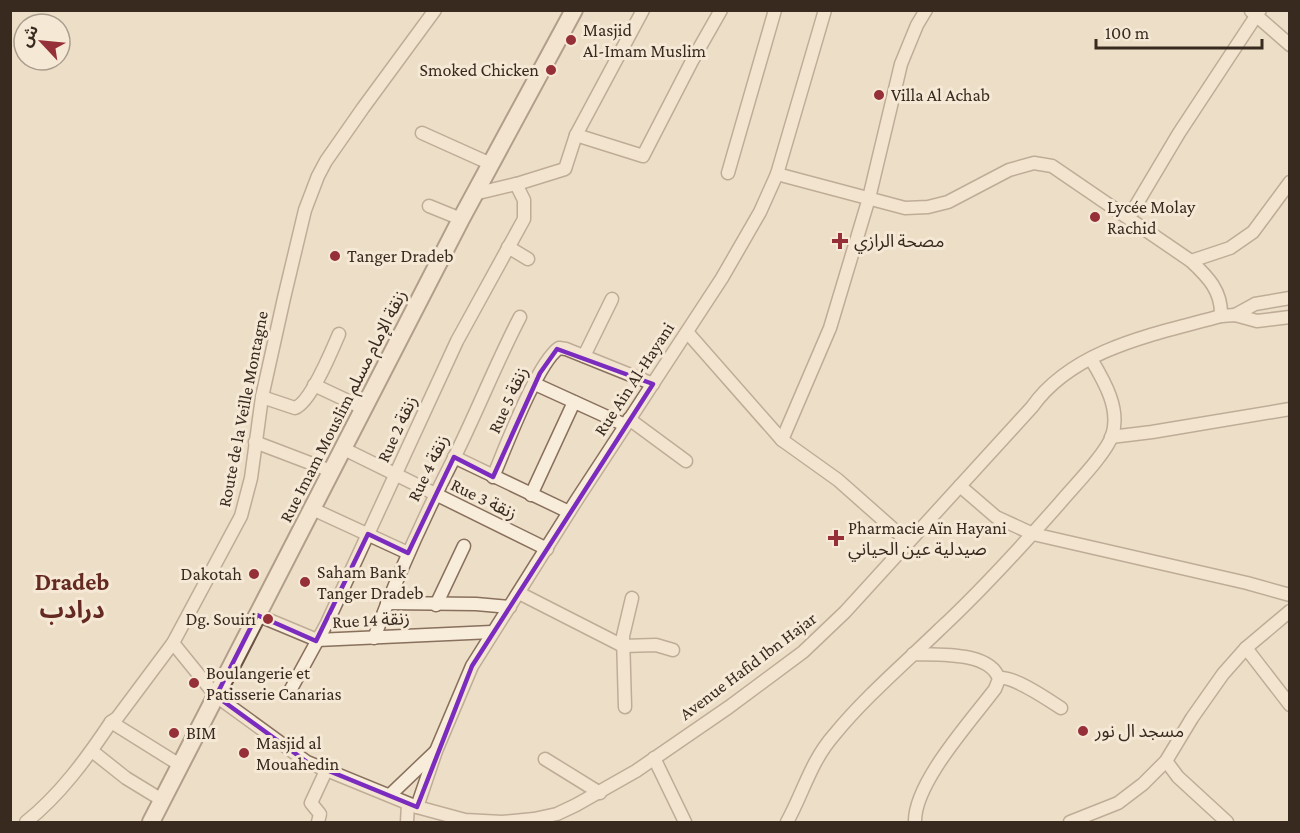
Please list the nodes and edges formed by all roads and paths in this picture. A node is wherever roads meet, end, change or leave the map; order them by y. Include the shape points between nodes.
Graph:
1 (435, 10) edge
2 (574, 10) edge
3 (643, 10) edge
4 (721, 10) edge
5 (775, 10) edge
6 (825, 10) edge
7 (926, 10) edge
8 (1255, 12) edge
9 (1290, 45) edge
10 (422, 134) dead end
11 (576, 135) junction
12 (491, 164) junction
13 (728, 172) dead end
14 (777, 174) junction
15 (1290, 182) edge
16 (516, 184) junction
17 (474, 194) junction
18 (868, 198) junction
19 (429, 206) dead end
20 (1129, 217) junction
21 (461, 219) junction
22 (508, 247) junction
23 (528, 259) dead end
24 (1191, 261) junction
25 (1290, 298) edge
26 (612, 299) dead end
27 (1235, 315) junction
28 (1221, 316) junction
29 (520, 317) dead end
30 (1290, 317) edge
31 (687, 332) junction
32 (339, 334) dead end
33 (584, 356) junction
34 (1091, 359) junction
35 (535, 384) junction
36 (653, 384) junction
37 (314, 385) junction
38 (262, 397) junction
39 (574, 402) junction
40 (363, 408) junction
41 (1290, 408) edge
42 (627, 422) junction
43 (1111, 437) junction
44 (782, 440) junction
45 (255, 442) junction
46 (342, 448) junction
47 (454, 457) junction
48 (686, 461) dead end
49 (331, 471) junction
50 (395, 475) junction
51 (493, 477) junction
52 (960, 486) junction
53 (434, 495) junction
54 (531, 495) junction
55 (319, 512) dead end
56 (569, 512) junction
57 (368, 534) junction
58 (1033, 534) junction
59 (908, 542) junction
60 (464, 546) dead end
61 (547, 549) junction
62 (408, 553) junction
63 (519, 593) junction
64 (1290, 596) edge
65 (632, 598) dead end
66 (387, 603) junction
67 (436, 605) junction
68 (510, 607) junction
69 (1290, 611) edge
70 (257, 615) junction
71 (492, 633) junction
72 (374, 638) junction
73 (316, 640) junction
74 (172, 643) junction
75 (623, 646) junction
76 (1246, 648) junction
77 (673, 650) dead end
78 (913, 654) junction
79 (999, 678) junction
80 (291, 689) dead end
81 (216, 696) junction
82 (1290, 705) edge
83 (625, 707) dead end
84 (1061, 708) dead end
85 (111, 722) junction
86 (92, 751) junction
87 (436, 752) junction
88 (654, 758) junction
89 (544, 759) dead end
90 (1166, 761) junction
91 (180, 765) junction
92 (324, 770) junction
93 (600, 793) junction
94 (390, 795) junction
95 (162, 800) junction
96 (413, 806) junction
97 (26, 822) edge
98 (151, 822) edge
99 (318, 822) edge
100 (407, 822) edge
101 (685, 822) edge
102 (786, 822) edge
103 (915, 822) edge
104 (1070, 822) edge
105 (1227, 822) edge

1 - 38 street, Route de la Veille Montagne via 318,176 300,228
2 - 12 main road, Rue Imam Mouslim زنقة الإمام مسلم
3 - 11 street
4 - 11 street via 643,156
5 - 13 street
6 - 14 street, Rue Ain Al-Hayani
7 - 18 street via 901,64
8 - 9 street
8 - 20 street
10 - 12 street
11 - 16 street via 565,169
12 - 17 main road, Rue Imam Mouslim زنقة الإمام مسلم
14 - 18 street
14 - 31 street, Rue Ain Al-Hayani via 747,237
15 - 24 street via 1253,232 1230,248
16 - 17 street
16 - 22 street, Rue 2 زنقة via 524,200 524,219
17 - 21 main road, Rue Imam Mouslim زنقة الإمام مسلم
18 - 20 street via 905,208 928,207 957,198 1009,170 1034,163 1052,166
18 - 44 street via 830,327
19 - 21 street
20 - 24 street
21 - 40 main road, Rue Imam Mouslim زنقة الإمام مسلم
22 - 23 street
22 - 50 street, Rue 2 زنقة via 457,341
24 - 28 street via 1217,291
25 - 27 street via 1255,304
26 - 33 street
27 - 28 street, Avenue Hafid Ibn Hajar
27 - 30 street via 1257,321
28 - 34 street, Avenue Hafid Ibn Hajar via 1131,342
29 - 47 street, Rue 4 زنقة
31 - 36 street, Rue Ain Al-Hayani
31 - 44 street
32 - 37 street
33 - 35 street, Rue 5 زنقة via 559,348
33 - 36 street
34 - 43 street via 1111,400
34 - 52 street, Avenue Hafid Ibn Hajar via 1041,395
35 - 39 street
35 - 51 street, Rue 5 زنقة
36 - 42 street, Rue Ain Al-Hayani
37 - 38 street via 295,408
37 - 40 street
38 - 45 street, Route de la Veille Montagne
39 - 42 street
39 - 54 street
40 - 46 main road, Rue Imam Mouslim زنقة الإمام مسلم
41 - 43 street
42 - 48 street
42 - 56 street, Rue Ain Al-Hayani
43 - 58 street
44 - 59 street via 838,480
45 - 49 street
45 - 74 street, Route de la Veille Montagne via 242,516
46 - 49 main road, Rue Imam Mouslim زنقة الإمام مسلم
46 - 50 street, Rue 3 زنقة
47 - 51 street
47 - 53 street, Rue 4 زنقة
49 - 70 main road, Rue Imam Mouslim زنقة الإمام مسلم
50 - 53 street, Rue 3 زنقة
50 - 57 street, Rue 2 زنقة
51 - 54 street
52 - 58 street via 996,517
52 - 59 street, Avenue Hafid Ibn Hajar
53 - 61 street, Rue 3 زنقة
53 - 62 street, Rue 4 زنقة
54 - 56 street
55 - 57 street
56 - 61 street, Rue Ain Al-Hayani
57 - 62 street
57 - 73 street, Rue 2 زنقة
58 - 64 street
58 - 78 street
59 - 88 street, Avenue Hafid Ibn Hajar via 803,652
60 - 67 street
61 - 63 street, Rue Ain Al-Hayani
62 - 66 street, Rue 4 زنقة
63 - 68 street, Rue Ain Al-Hayani
63 - 75 street
65 - 75 street
66 - 67 street
66 - 72 street, Rue 4 زنقة
67 - 68 street
68 - 71 street, Rue Ain Al-Hayani
69 - 76 street
70 - 73 street, Rue 14 زنقة
70 - 81 main road, Rue Imam Mouslim زنقة الإمام مسلم
71 - 72 street, Rue 14 زنقة
71 - 87 street, Rue Ain Al-Hayani via 472,666
72 - 73 street, Rue 14 زنقة
73 - 80 street, Rue 2 زنقة
74 - 81 street, Avenue Hafid Ibn Hajar
74 - 85 street, Route de la Veille Montagne
75 - 77 street via 656,645
75 - 83 street
76 - 82 street
76 - 90 street via 1207,696
78 - 79 street via 971,658 989,666
78 - 102 street via 827,743
79 - 84 street via 1005,677
79 - 103 street via 995,689 924,785
81 - 91 main road, Rue Imam Mouslim زنقة الإمام مسلم
81 - 92 street, Avenue Hafid Ibn Hajar via 307,762
85 - 86 street, Route de la Veille Montagne
85 - 91 street
86 - 95 street
86 - 97 street, Route de la Veille Montagne
87 - 94 street, Rue Ain Al-Hayani
87 - 96 street, Rue Ain Al-Hayani
88 - 93 street, Avenue Hafid Ibn Hajar
88 - 101 street
89 - 93 street
90 - 104 street via 1127,797
90 - 105 street
91 - 95 main road, Rue Imam Mouslim زنقة الإمام مسلم
92 - 94 street, Avenue Hafid Ibn Hajar
92 - 99 street via 311,803 320,814
93 - 96 street, Avenue Hafid Ibn Hajar via 557,814 502,822 465,820
94 - 96 street, Avenue Hafid Ibn Hajar
95 - 98 main road, Rue Imam Mouslim زنقة الإمام مسلم
96 - 100 street, Rue Ain Al-Hayani

